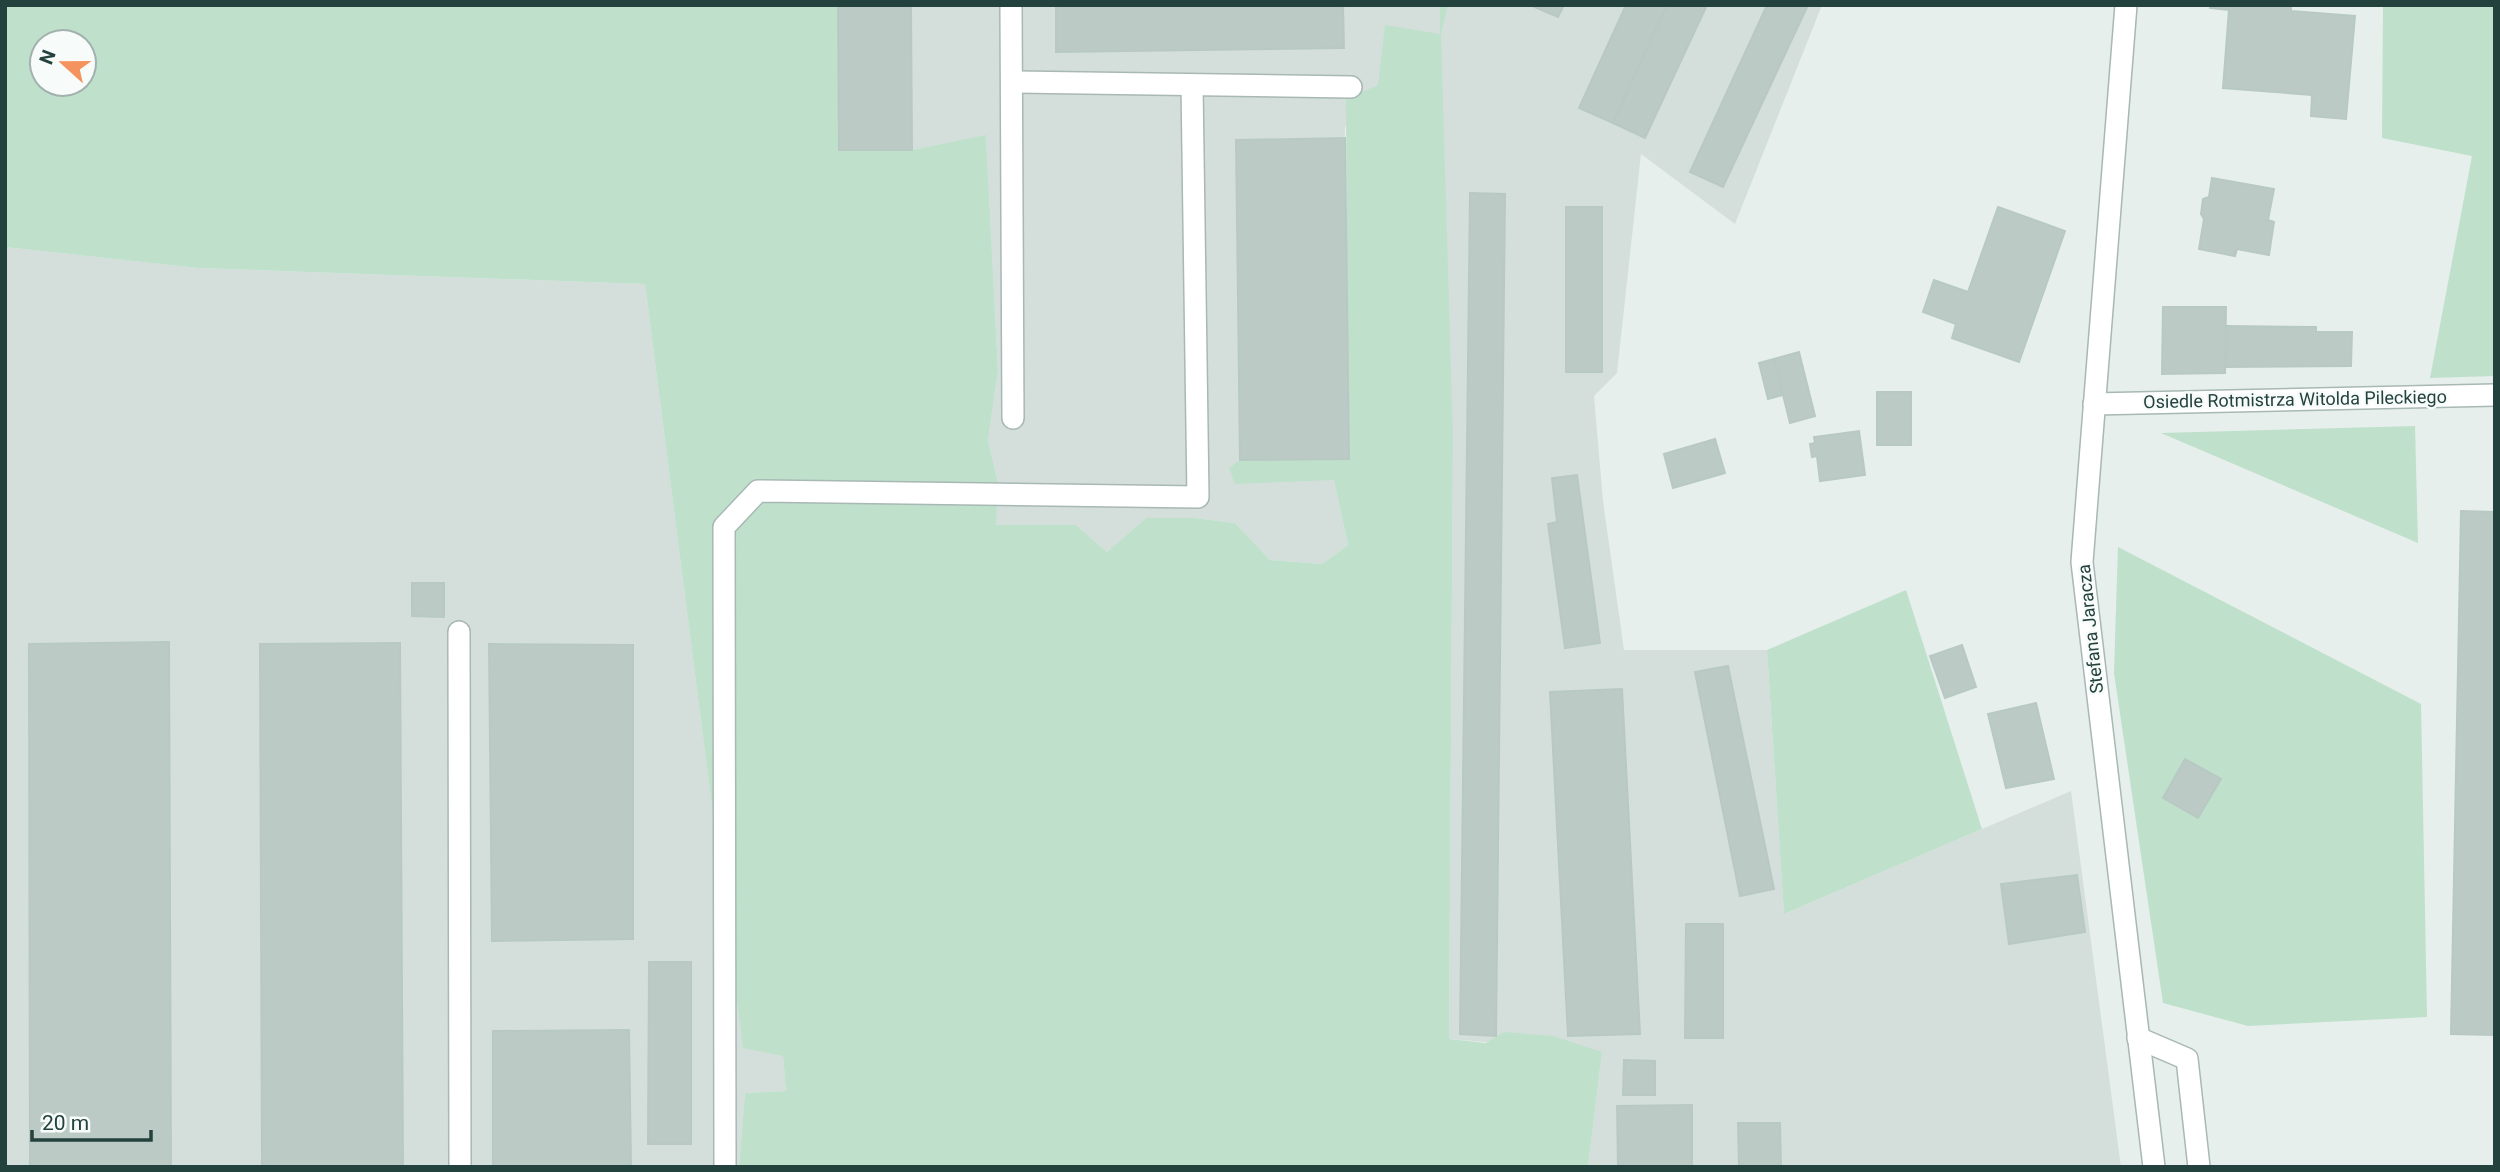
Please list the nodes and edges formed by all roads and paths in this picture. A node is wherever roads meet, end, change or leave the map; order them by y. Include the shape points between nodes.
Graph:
1 (1011, 5) edge
2 (2126, 5) edge
3 (1012, 82) junction
4 (1192, 85) junction
5 (1351, 87) dead end
6 (2495, 395) edge
7 (2094, 404) junction
8 (1013, 418) dead end
9 (459, 632) dead end
10 (2138, 1038) junction
11 (460, 1167) edge
12 (725, 1167) edge
13 (2154, 1167) edge
14 (2199, 1167) edge

1 - 3 street
2 - 7 street, Stefana Jaracza
3 - 4 street
3 - 8 street
4 - 5 street
4 - 12 street via 1199,497 758,491 724,527
6 - 7 street, Osiedle Rotmistrza Witolda Pileckiego
7 - 10 street, Stefana Jaracza via 2082,562
9 - 11 street
10 - 13 street, Stefana Jaracza
10 - 14 street via 2187,1059

